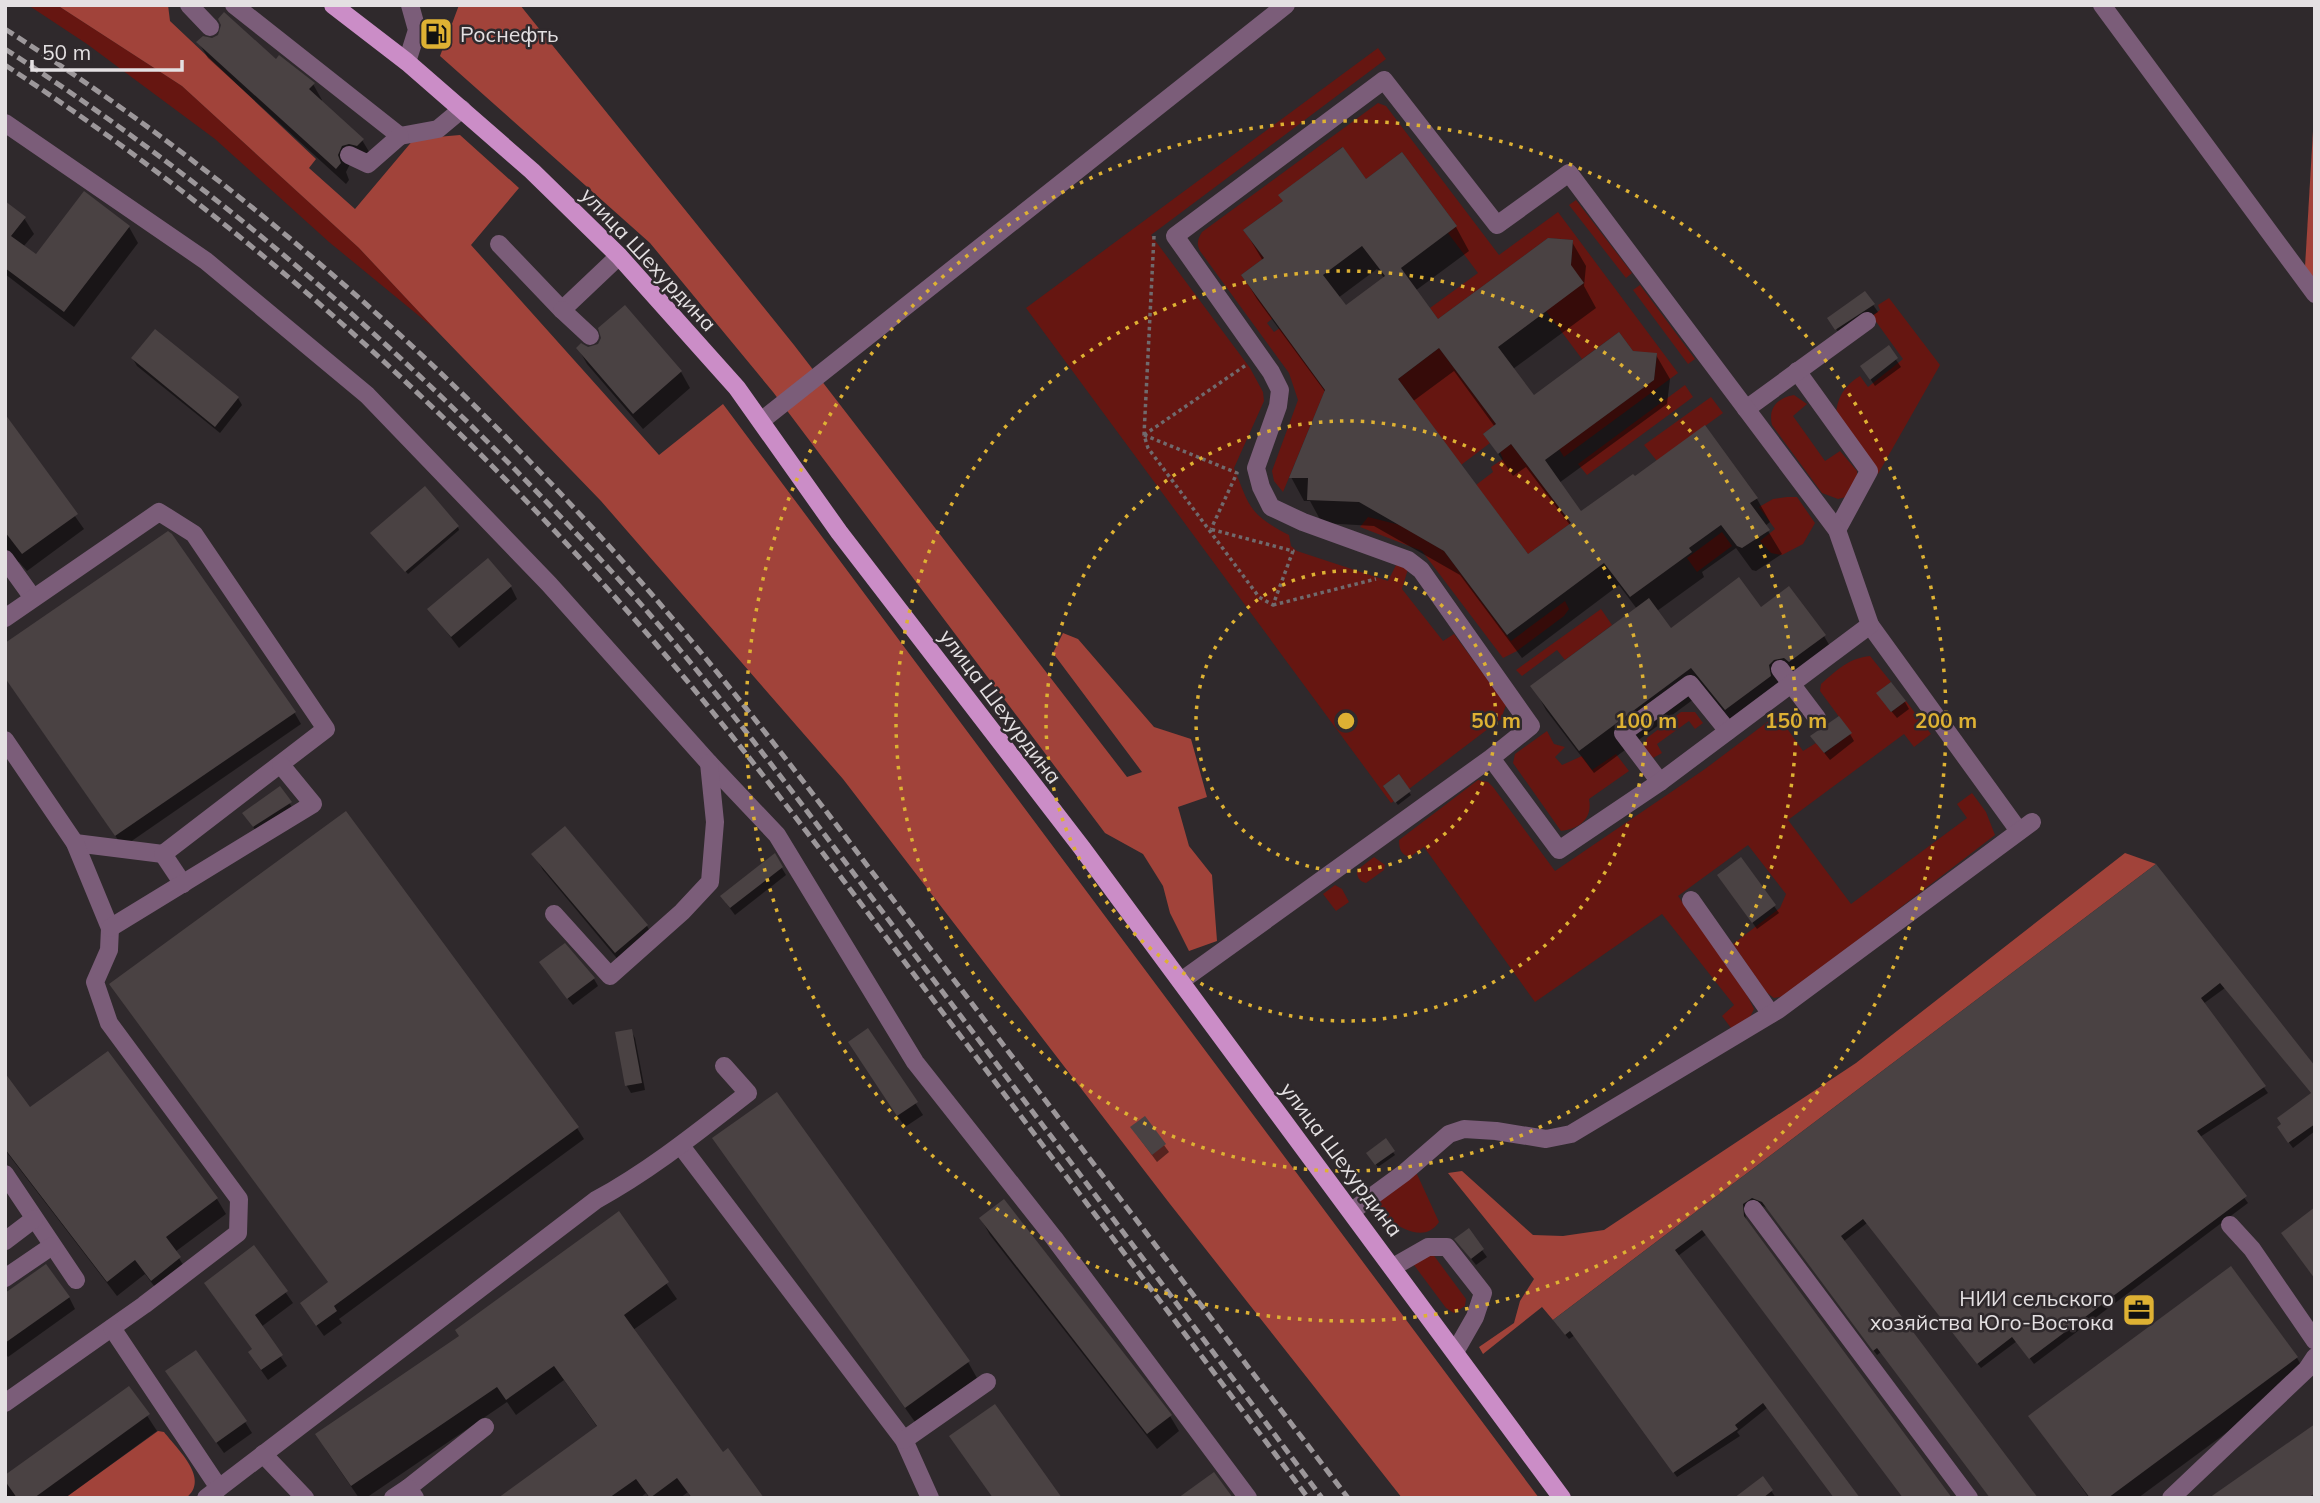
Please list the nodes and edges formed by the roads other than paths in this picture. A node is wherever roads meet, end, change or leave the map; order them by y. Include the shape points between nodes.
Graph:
1 (234, 5) edge
2 (333, 5) edge
3 (410, 5) edge
4 (1286, 5) edge
5 (2102, 5) edge
6 (192, 6) edge
7 (210, 27) dead end
8 (407, 62) junction
9 (462, 109) junction
10 (5, 123) edge
11 (400, 136) junction
12 (349, 155) dead end
13 (499, 244) dead end
14 (619, 256) junction
15 (2315, 294) edge
16 (562, 310) junction
17 (1867, 321) dead end
18 (590, 336) dead end
19 (1797, 372) junction
20 (1746, 408) junction
21 (761, 421) junction
22 (1837, 530) junction
23 (5, 559) edge
24 (33, 598) junction
25 (5, 618) edge
26 (1870, 625) junction
27 (1780, 669) dead end
28 (1791, 684) junction
29 (1817, 718) dead end
30 (1728, 731) junction
31 (5, 740) edge
32 (1491, 758) junction
33 (709, 763) junction
34 (281, 765) junction
35 (1660, 782) junction
36 (75, 843) junction
37 (163, 854) junction
38 (183, 884) junction
39 (1691, 900) dead end
40 (554, 914) dead end
41 (110, 928) junction
42 (1181, 981) junction
43 (1771, 1014) junction
44 (724, 1066) dead end
45 (681, 1146) junction
46 (5, 1174) edge
47 (11, 1195) edge
48 (1753, 1209) dead end
49 (1352, 1211) junction
50 (34, 1219) junction
51 (2230, 1226) dead end
52 (5, 1241) edge
53 (52, 1246) junction
54 (1393, 1267) junction
55 (5, 1279) edge
56 (76, 1280) dead end
57 (112, 1328) junction
58 (2315, 1342) edge
59 (1455, 1352) junction
60 (2315, 1357) edge
61 (987, 1382) dead end
62 (5, 1404) edge
63 (485, 1427) dead end
64 (904, 1440) junction
65 (263, 1454) junction
66 (213, 1493) edge
67 (412, 1493) edge
68 (305, 1498) edge
69 (393, 1498) edge
70 (930, 1498) edge
71 (1248, 1498) edge
72 (1563, 1498) edge
73 (1969, 1498) edge
74 (2171, 1498) edge

1 - 11 street
2 - 8 main road, улица Шехурдина
3 - 8 street via 417,30
4 - 21 street
5 - 15 street
6 - 7 street
8 - 9 main road, улица Шехурдина
9 - 11 street via 438,129
9 - 14 main road, улица Шехурдина
10 - 33 street via 206,261 366,394 549,584
11 - 12 street via 368,164
13 - 16 street
14 - 16 street
14 - 21 main road, улица Шехурдина via 737,387
16 - 18 street
17 - 19 street
19 - 20 street
19 - 22 street via 1869,471
20 - 22 street
20 - 32 street via 1569,173 1497,225 1384,80 1175,236 1280,390 1256,468 1271,507 1408,560 1421,570 1531,726
21 - 42 main road, улица Шехурдина via 839,532
22 - 26 street
23 - 24 street
24 - 25 street
24 - 34 street via 159,512 194,534 326,729
26 - 28 street
26 - 43 street via 2026,827
27 - 28 street
28 - 29 street
28 - 30 street
30 - 35 street
30 - 35 street via 1690,684 1623,733
31 - 36 street
32 - 35 street via 1559,850
32 - 42 street
33 - 40 street via 715,822 710,882 682,912 610,975
33 - 71 street via 777,835 915,1062 1054,1238
34 - 37 street
34 - 38 street via 313,804
36 - 37 street
36 - 41 street
37 - 38 street
38 - 41 street
39 - 43 street
41 - 57 street via 109,950 95,982 109,1023 239,1199 238,1233
42 - 49 main road, улица Шехурдина
43 - 49 street via 1571,1134 1546,1139 1464,1129 1449,1134
44 - 45 street via 748,1093
45 - 64 street
45 - 65 street via 596,1200
46 - 47 street
47 - 50 street
48 - 73 street
49 - 54 main road, улица Шехурдина
50 - 52 street
50 - 53 street
51 - 58 street via 2252,1249
53 - 55 street
53 - 56 street
54 - 59 main road, улица Шехурдина
54 - 59 street via 1428,1247 1447,1247 1483,1293
57 - 62 street
57 - 66 street
59 - 72 main road, улица Шехурдина
60 - 74 street
61 - 64 street
63 - 67 street
64 - 70 street
65 - 66 street
65 - 68 street
67 - 69 street

